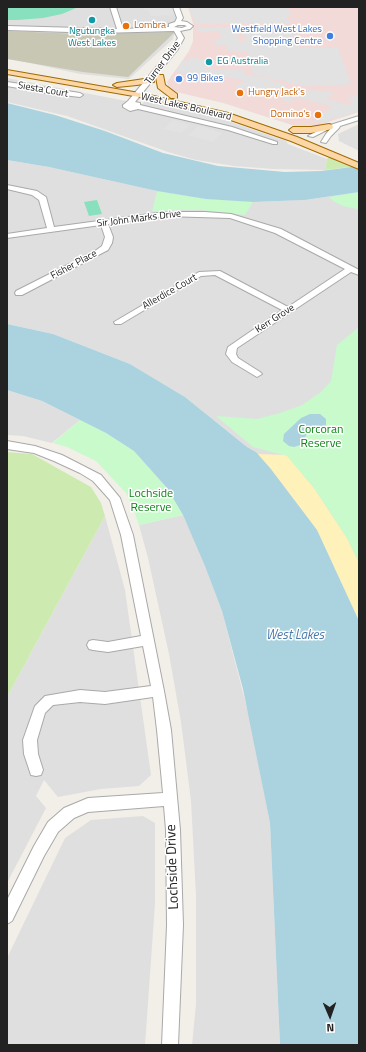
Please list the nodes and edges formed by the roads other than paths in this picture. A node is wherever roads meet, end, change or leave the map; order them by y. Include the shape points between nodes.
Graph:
1 (113, 7) edge
2 (176, 7) edge
3 (183, 7) edge
4 (174, 27) junction
5 (7, 28) edge
6 (120, 30) junction
7 (187, 31) junction
8 (7, 65) edge
9 (7, 72) edge
10 (160, 77) junction
11 (151, 80) junction
12 (7, 84) edge
13 (117, 85) junction
14 (144, 93) junction
15 (80, 95) dead end
16 (174, 96) junction
17 (138, 106) junction
18 (359, 118) edge
19 (343, 123) junction
20 (329, 127) junction
21 (293, 130) junction
22 (311, 136) junction
23 (324, 142) junction
24 (274, 143) dead end
25 (339, 158) junction
26 (357, 162) edge
27 (7, 188) edge
28 (104, 223) junction
29 (51, 230) junction
30 (7, 236) edge
31 (355, 271) edge
32 (19, 294) dead end
33 (288, 310) junction
34 (118, 322) dead end
35 (257, 374) dead end
36 (7, 445) edge
37 (148, 640) junction
38 (93, 645) dead end
39 (158, 691) junction
40 (36, 770) dead end
41 (170, 799) junction
42 (7, 916) edge
43 (170, 1045) edge

1 - 6 street
2 - 4 street, Turner Drive via 180,18
3 - 7 street
4 - 6 street
4 - 7 street
4 - 11 street, Turner Drive via 182,38
5 - 6 street
7 - 10 street, Turner Drive via 182,49
8 - 13 main road, West Lakes Boulevard
9 - 14 main road, West Lakes Boulevard
10 - 14 street, Turner Drive
10 - 16 main road via 162,86
11 - 13 main road
11 - 14 street, Turner Drive
12 - 15 street, Siesta Court
13 - 14 main road, West Lakes Boulevard
14 - 16 main road, West Lakes Boulevard
14 - 17 street
14 - 17 street via 125,107 133,109
14 - 25 main road, West Lakes Boulevard via 224,115 294,139
16 - 21 main road, West Lakes Boulevard via 214,105
17 - 24 street via 230,128
18 - 19 street
19 - 20 street
19 - 23 street via 328,135
20 - 21 main road
20 - 22 street
21 - 22 main road, West Lakes Boulevard
22 - 23 main road, West Lakes Boulevard
22 - 25 main road via 309,140 332,151
23 - 26 main road, West Lakes Boulevard
25 - 26 main road, West Lakes Boulevard
27 - 29 street via 34,192 39,196 43,200
28 - 29 street, Sir John Marks Drive
28 - 31 street, Sir John Marks Drive via 178,214 231,216 278,231
28 - 32 street, Fisher Place via 109,237 108,243 98,254
29 - 30 street, Sir John Marks Drive
31 - 33 street, Kerr Grove
33 - 34 street, Allerdice Court via 217,273 208,273 199,274
33 - 35 street, Kerr Grove via 233,346 231,354 235,360
36 - 37 street, Lochside Drive via 35,450 84,470 97,478 115,498 127,535
37 - 38 street via 108,647
37 - 39 street, Lochside Drive
39 - 40 street via 106,698 80,696 50,700 40,710 30,740
39 - 41 street, Lochside Drive
41 - 42 street via 88,805 68,813 53,827
41 - 43 street, Lochside Drive via 175,925

